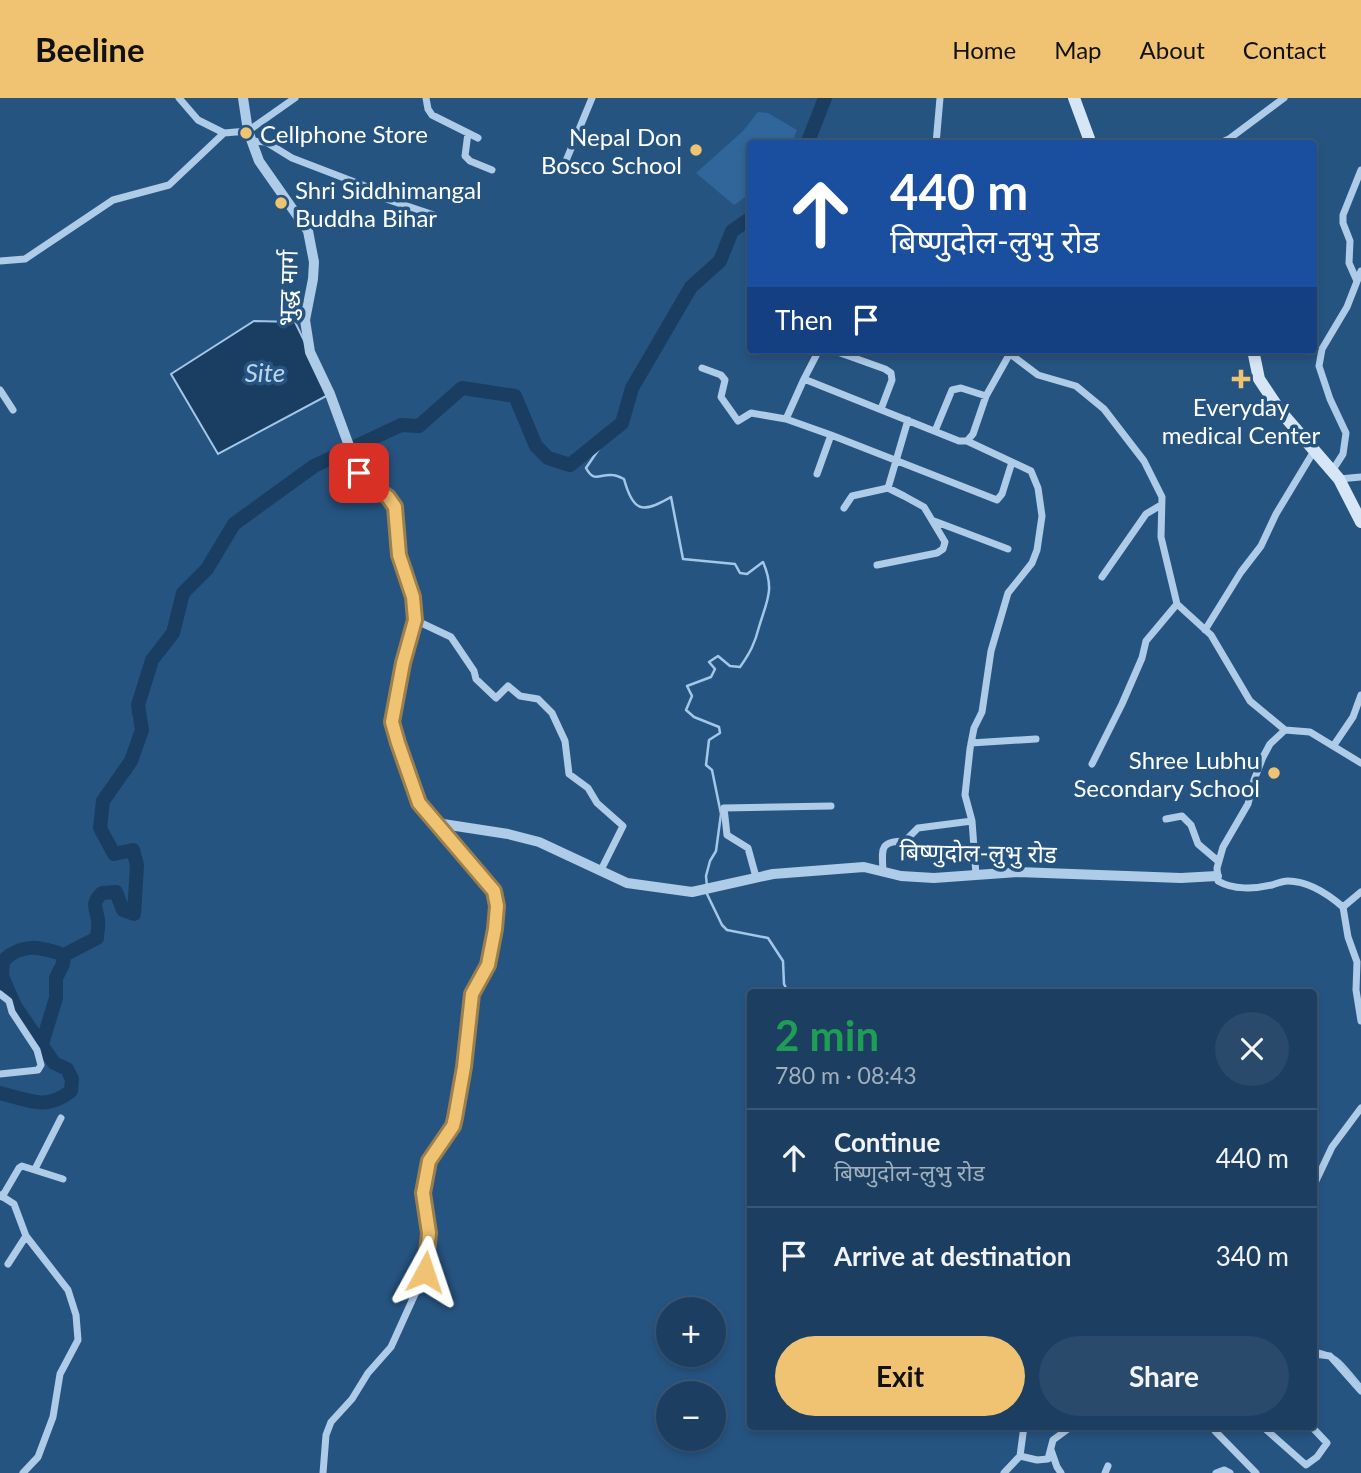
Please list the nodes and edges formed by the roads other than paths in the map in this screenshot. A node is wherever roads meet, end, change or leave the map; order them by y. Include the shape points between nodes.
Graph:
1 (179, 98) edge
2 (243, 98) edge
3 (295, 98) edge
4 (426, 98) edge
5 (592, 98) edge
6 (940, 98) edge
7 (1074, 98) edge
8 (1284, 98) edge
9 (224, 133) junction
10 (468, 133) junction
11 (249, 136) junction
12 (478, 138) dead end
13 (936, 140) edge
14 (1090, 140) edge
15 (1227, 140) edge
16 (563, 168) dead end
17 (492, 170) dead end
18 (1361, 170) edge
19 (434, 215) dead end
20 (0, 261) edge
21 (1361, 271) edge
22 (1357, 281) junction
23 (817, 354) edge
24 (843, 354) edge
25 (1006, 354) edge
26 (1010, 354) edge
27 (1255, 354) edge
28 (702, 368) dead end
29 (804, 379) junction
30 (0, 390) edge
31 (986, 396) junction
32 (881, 409) junction
33 (13, 410) dead end
34 (786, 419) junction
35 (908, 420) junction
36 (935, 431) junction
37 (831, 435) junction
38 (967, 441) junction
39 (1314, 451) junction
40 (896, 461) junction
41 (1012, 461) junction
42 (817, 474) dead end
43 (1361, 477) edge
44 (1339, 479) junction
45 (888, 488) junction
46 (1161, 505) junction
47 (844, 508) dead end
48 (933, 521) junction
49 (1361, 522) edge
50 (1008, 549) dead end
51 (877, 565) dead end
52 (1101, 577) dead end
53 (1177, 604) junction
54 (415, 620) junction
55 (1205, 630) junction
56 (1361, 695) edge
57 (1285, 730) junction
58 (1036, 739) dead end
59 (971, 743) junction
60 (1334, 745) junction
61 (1361, 763) edge
62 (1092, 764) dead end
63 (831, 806) dead end
64 (432, 817) junction
65 (1166, 819) dead end
66 (972, 821) junction
67 (1219, 861) junction
68 (601, 870) junction
69 (883, 871) junction
70 (976, 875) junction
71 (1217, 876) junction
72 (756, 877) junction
73 (1361, 892) edge
74 (1343, 907) junction
75 (0, 994) edge
76 (1361, 1021) edge
77 (0, 1074) edge
78 (1361, 1108) edge
79 (61, 1118) dead end
80 (35, 1169) junction
81 (63, 1179) dead end
82 (1317, 1179) edge
83 (1, 1196) edge
84 (26, 1236) junction
85 (8, 1264) dead end
86 (1317, 1354) edge
87 (1361, 1391) edge
88 (1023, 1430) edge
89 (1067, 1430) edge
90 (1215, 1430) edge
91 (1267, 1430) edge
92 (1315, 1430) edge
93 (1050, 1446) junction
94 (1020, 1456) junction
95 (23, 1473) edge
96 (323, 1473) edge
97 (1004, 1473) edge
98 (1061, 1473) edge
99 (1216, 1473) edge
100 (1230, 1473) edge
101 (1256, 1473) edge

1 - 9 street via 198,120
2 - 11 street, भुद्ध मार्ग
3 - 11 street
4 - 10 street via 432,115
5 - 16 street
6 - 13 street
7 - 14 main road
8 - 15 street
9 - 11 street
9 - 20 street via 169,185 113,200 24,259
10 - 12 street
10 - 17 street via 465,156
11 - 19 street via 365,186 380,197
11 - 54 street, भुद्ध मार्ग via 259,161 308,231 314,262 305,320 310,352 358,472 395,507 396,540
18 - 22 street via 1343,215 1350,241 1349,263
21 - 22 street
22 - 44 street via 1322,349 1319,366 1346,433 1343,454 1334,468
23 - 29 street
24 - 32 street via 891,373
25 - 31 street
26 - 46 street via 1038,375 1076,386 1104,409 1144,460
27 - 39 main road via 1259,379
28 - 34 street via 725,380 721,397 738,421 751,412
29 - 32 street
29 - 34 street
30 - 33 street
31 - 36 street via 961,388 952,390
31 - 38 street
32 - 35 street
34 - 37 street
35 - 36 street
35 - 40 street
36 - 38 street
37 - 40 street
37 - 42 street
38 - 41 street
39 - 44 main road
39 - 55 street via 1261,546
40 - 41 street via 997,500
40 - 45 street
41 - 59 street via 1031,471 1042,516 1032,563 1009,593
43 - 44 street
44 - 49 main road
45 - 47 street via 852,496
45 - 48 street via 924,507
46 - 52 street via 1146,514
46 - 53 street via 1161,537
48 - 50 street
48 - 51 street via 945,542 943,549
53 - 55 street
53 - 62 street via 1146,641
54 - 64 street via 392,722 419,803
54 - 68 street via 451,637 475,679 496,698 508,686 520,696 538,699 552,713 565,741 569,774 624,826
55 - 57 street via 1250,701
56 - 60 street
57 - 60 street via 1310,732
57 - 67 street via 1263,757 1248,804
58 - 59 street
59 - 66 street via 965,795
60 - 61 street
63 - 72 street via 724,808 727,835 748,848
64 - 68 street, बिष्णुदोल-लुभु रोड via 443,824 539,842
64 - 96 street via 494,891 495,929 488,965 472,994 453,1126 429,1161 423,1193 429,1233 425,1272 391,1347 331,1422
65 - 67 street via 1182,816 1188,820 1198,844
66 - 69 street via 918,828 905,841 885,844
66 - 70 street
67 - 71 street
68 - 72 street, बिष्णुदोल-लुभु रोड via 627,883 692,892
69 - 70 street, बिष्णुदोल-लुभु रोड via 934,878
69 - 72 street, बिष्णुदोल-लुभु रोड via 864,867
70 - 71 street, बिष्णुदोल-लुभु रोड
71 - 74 street via 1228,887 1292,880 1327,894
73 - 74 street
74 - 76 street via 1357,962
75 - 77 street via 9,1001 41,1065 38,1070
78 - 82 street via 1332,1147
79 - 80 street
80 - 81 street
80 - 83 street via 19,1168
83 - 84 street via 14,1204
84 - 85 street
84 - 95 street via 68,1290 79,1340 60,1374 53,1417 38,1457
86 - 87 street via 1330,1356
88 - 94 street
89 - 93 street
90 - 101 street
91 - 92 street via 1306,1465 1328,1443
93 - 94 street via 1044,1461
93 - 98 street
94 - 97 street
99 - 100 street

